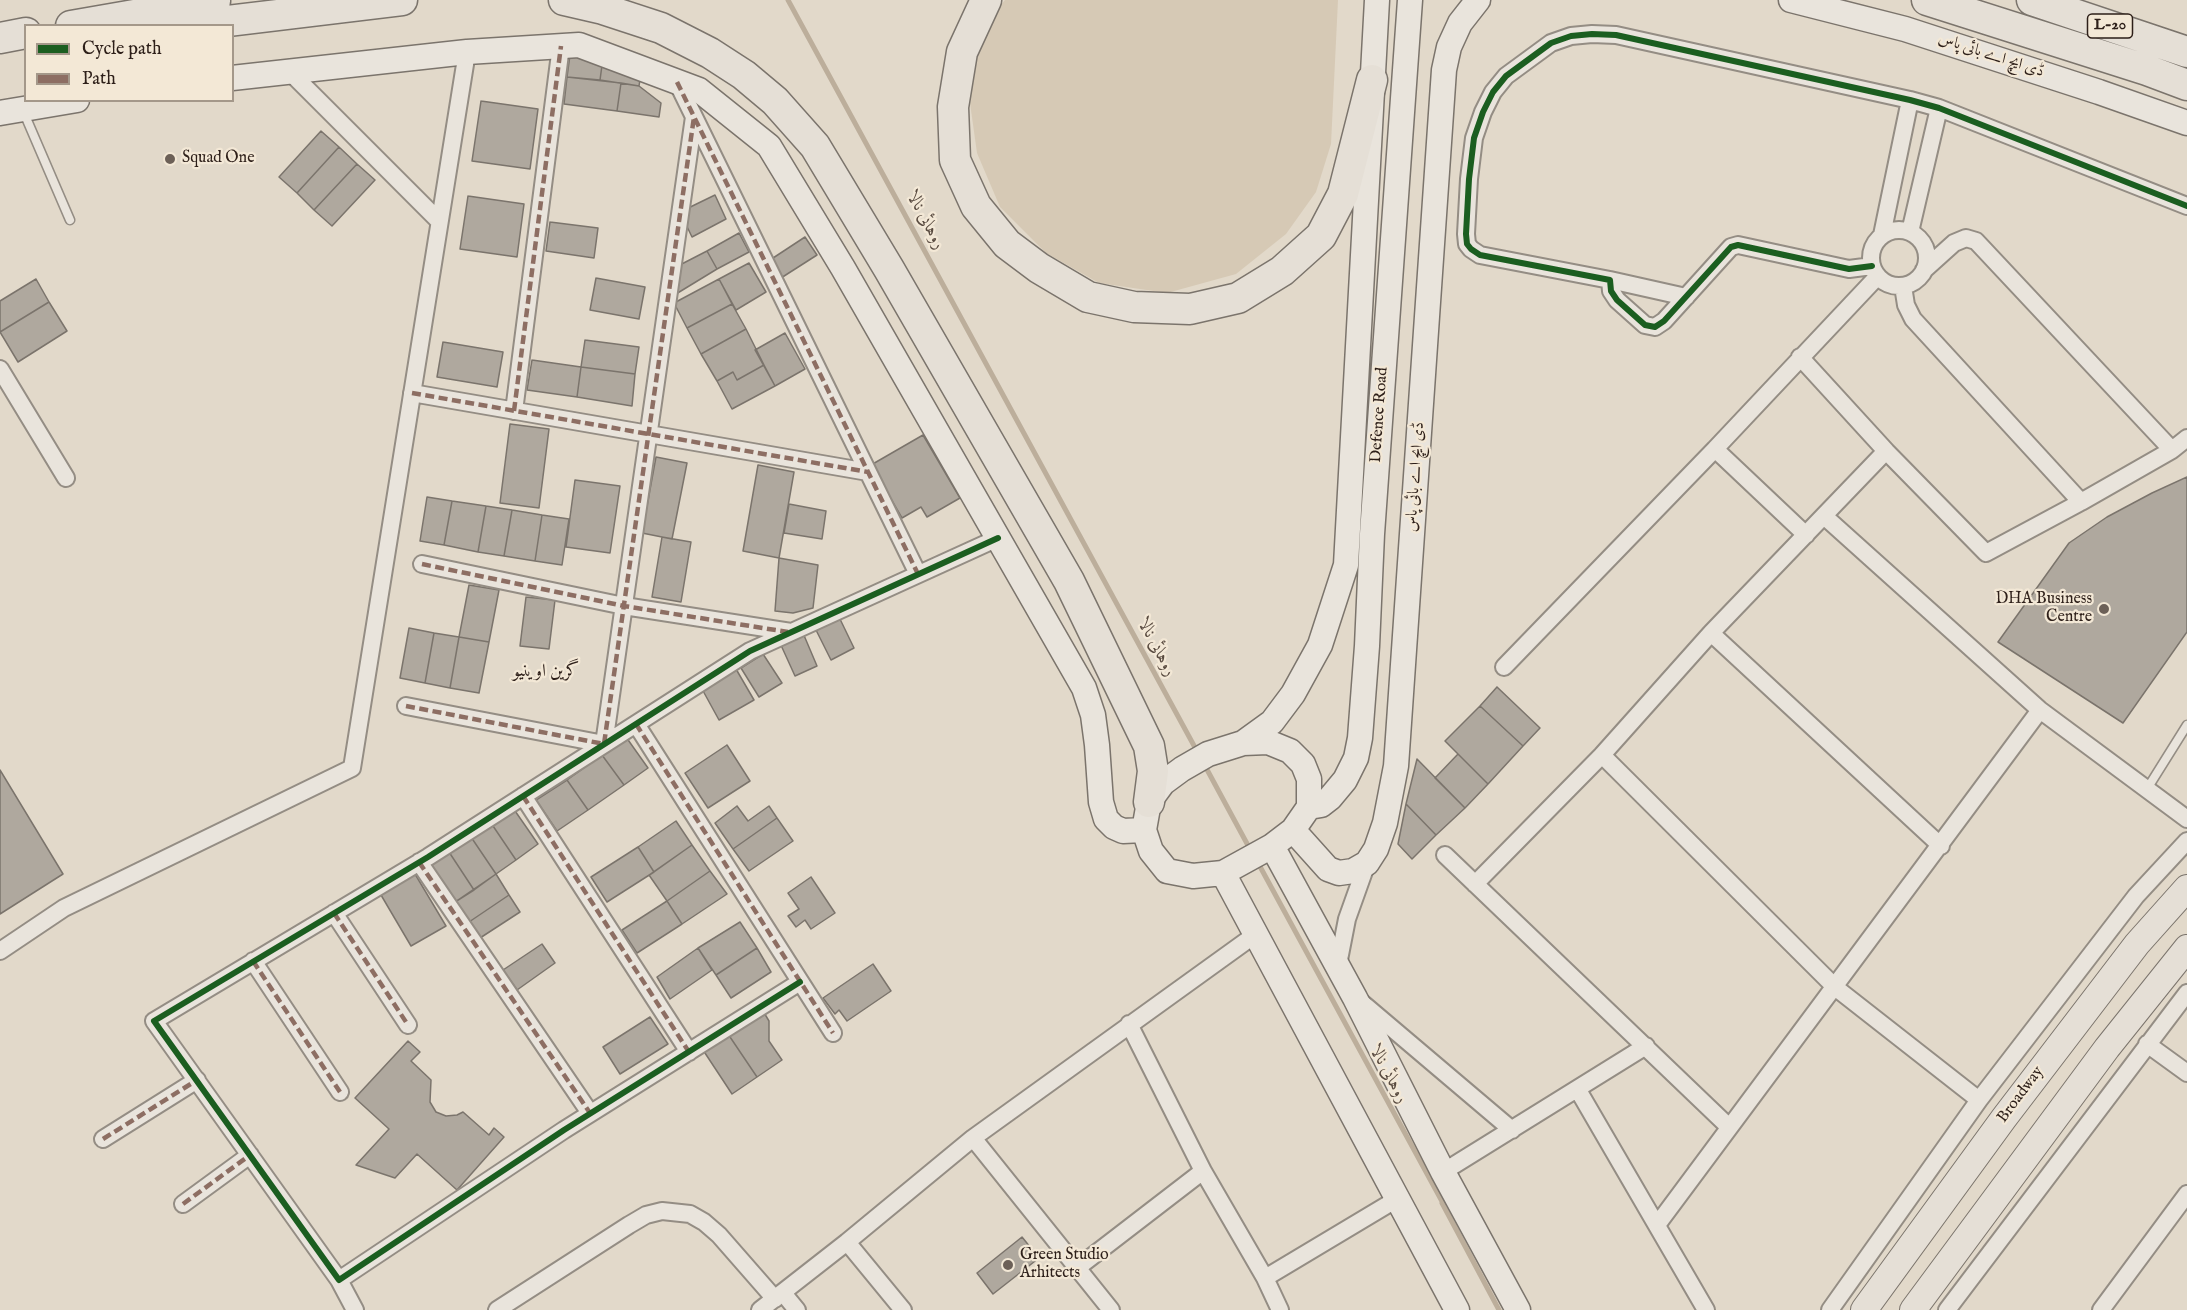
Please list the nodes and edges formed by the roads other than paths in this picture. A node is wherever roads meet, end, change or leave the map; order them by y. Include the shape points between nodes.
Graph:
1 (218, 0) edge
2 (402, 0) edge
3 (564, 0) edge
4 (986, 0) edge
5 (1377, 0) edge
6 (1410, 0) edge
7 (1478, 0) edge
8 (1791, 0) edge
9 (1926, 0) edge
10 (2032, 0) edge
11 (82, 24) edge
12 (203, 24) edge
13 (24, 33) edge
14 (0, 38) edge
15 (24, 43) edge
16 (0, 45) edge
17 (561, 46) junction
18 (467, 52) junction
19 (2187, 52) edge
20 (290, 72) junction
21 (234, 78) edge
22 (1372, 80) junction
23 (677, 82) junction
24 (2187, 85) edge
25 (1910, 100) junction
26 (66, 102) edge
27 (1939, 108) junction
28 (11, 111) edge
29 (694, 117) junction
30 (2187, 123) edge
31 (2187, 206) edge
32 (70, 220) dead end
33 (440, 221) junction
34 (1910, 232) junction
35 (1882, 235) junction
36 (1924, 270) junction
37 (1875, 271) junction
38 (1610, 280) junction
39 (1903, 286) junction
40 (1686, 297) junction
41 (1800, 357) junction
42 (0, 369) edge
43 (412, 393) junction
44 (514, 411) junction
45 (649, 434) junction
46 (2187, 438) edge
47 (1715, 449) junction
48 (2172, 450) junction
49 (1886, 451) junction
50 (868, 472) junction
51 (66, 478) dead end
52 (2081, 502) junction
53 (1824, 516) junction
54 (1806, 535) junction
55 (998, 538) junction
56 (422, 564) dead end
57 (918, 574) junction
58 (624, 606) junction
59 (791, 632) junction
60 (1711, 633) junction
61 (1504, 667) dead end
62 (406, 706) dead end
63 (2040, 710) junction
64 (636, 724) junction
65 (2187, 725) edge
66 (1243, 743) junction
67 (604, 744) junction
68 (1602, 755) junction
69 (2147, 789) junction
70 (523, 796) junction
71 (1309, 807) junction
72 (1147, 816) junction
73 (2187, 819) edge
74 (1293, 830) junction
75 (2187, 841) edge
76 (1272, 846) junction
77 (1941, 846) junction
78 (1444, 855) dead end
79 (419, 862) junction
80 (1367, 863) junction
81 (1223, 873) junction
82 (1475, 884) junction
83 (2187, 888) edge
84 (334, 913) junction
85 (1256, 934) junction
86 (2187, 948) edge
87 (0, 951) edge
88 (254, 961) junction
89 (1338, 965) junction
90 (800, 982) junction
91 (1836, 988) junction
92 (2187, 993) edge
93 (1355, 998) junction
94 (1129, 1024) junction
95 (408, 1025) dead end
96 (833, 1033) dead end
97 (2147, 1044) junction
98 (1646, 1046) junction
99 (689, 1052) junction
100 (2187, 1073) edge
101 (197, 1080) junction
102 (1578, 1090) junction
103 (340, 1092) dead end
104 (1979, 1100) junction
105 (590, 1113) junction
106 (1729, 1127) junction
107 (1512, 1130) junction
108 (973, 1138) junction
109 (103, 1140) dead end
110 (250, 1155) junction
111 (1203, 1172) junction
112 (1443, 1172) junction
113 (2187, 1194) edge
114 (1397, 1200) junction
115 (183, 1204) dead end
116 (1657, 1225) junction
117 (847, 1242) junction
118 (1077, 1268) junction
119 (1265, 1278) junction
120 (339, 1280) junction
121 (779, 1296) junction
122 (355, 1310) edge
123 (497, 1310) edge
124 (760, 1310) edge
125 (797, 1310) edge
126 (903, 1310) edge
127 (1111, 1310) edge
128 (1280, 1310) edge
129 (1457, 1310) edge
130 (1518, 1310) edge
131 (1706, 1310) edge
132 (1830, 1310) edge
133 (1864, 1310) edge
134 (1912, 1310) edge
135 (1947, 1310) edge
136 (2101, 1310) edge

1 - 11 highway
2 - 12 highway
3 - 72 highway via 661,28 710,53 775,101 815,146 1069,581 1149,746 1153,771
4 - 22 highway via 962,52 953,107 955,160 976,206 1007,244 1039,268 1088,297 1134,308 1190,309 1238,298 1282,271 1321,236 1343,194
5 - 22 main road, Defence Road
6 - 71 main road, Defence Road via 1360,738 1345,780 1321,805
7 - 80 main road, ڈی ایچ اے بائی پاس via 1460,23 1444,70 1396,766 1385,823
8 - 30 main road, ڈی ایچ اے بائی پاس via 1905,29
9 - 24 highway
10 - 19 highway, L-20
13 - 14 highway
15 - 16 highway
17 - 18 main road
17 - 23 main road via 579,45
17 - 44 street
18 - 20 main road
18 - 33 street
20 - 21 main road
20 - 33 street
22 - 66 main road, Defence Road via 1346,566 1320,645 1293,694 1272,722
23 - 29 street
23 - 55 main road via 699,90 769,146
25 - 27 street
25 - 35 street
25 - 38 street via 1616,35 1571,36 1551,43 1506,76 1484,112 1474,138 1467,244 1480,255
26 - 28 main road
27 - 31 street
27 - 34 street
28 - 32 lane
29 - 45 street
29 - 50 street
33 - 43 street
34 - 35 street via 1891,231
34 - 36 street via 1922,242 1927,255
35 - 37 street via 1871,255
36 - 39 street via 1919,278
36 - 48 street via 1954,243 1966,238 1976,241
37 - 39 street via 1889,285
37 - 40 street via 1849,270 1738,245 1731,247
37 - 41 street
38 - 40 street
38 - 40 street via 1617,300 1646,325 1655,327 1664,321
39 - 52 street via 1913,320
41 - 47 street
41 - 49 street
42 - 51 street
43 - 44 street
43 - 87 street via 352,768 64,908
44 - 45 street
45 - 50 street
45 - 58 street
46 - 48 street
47 - 54 street
47 - 61 street
48 - 52 street
49 - 52 street via 1986,553
49 - 53 street
50 - 57 street
53 - 54 street
53 - 63 street
54 - 60 street
55 - 57 street
55 - 72 main road via 1084,688 1093,715 1106,819 1124,831
56 - 58 street
57 - 59 street
58 - 59 street
58 - 67 street
59 - 64 street via 750,651
60 - 68 street
60 - 77 street
62 - 67 street
63 - 69 street
63 - 77 street
64 - 67 street
64 - 90 street
65 - 69 lane
66 - 71 main road via 1268,742 1290,751 1303,764 1309,779
66 - 72 main road via 1208,754 1163,783
67 - 70 street
68 - 82 street
68 - 91 street
69 - 73 street
70 - 79 street
70 - 99 street
71 - 74 main road
72 - 81 main road via 1150,851 1167,871 1193,876
74 - 76 main road
74 - 80 main road via 1329,869 1339,873 1353,871
75 - 104 street via 2136,896
76 - 81 main road
76 - 89 main road
77 - 91 street
78 - 82 street
79 - 84 street
79 - 105 street
80 - 89 street via 1347,919
81 - 85 main road
82 - 98 street
83 - 133 main road, Broadway via 2137,944
84 - 88 street
84 - 95 street
85 - 94 street
85 - 114 main road
86 - 134 main road via 2107,1048
88 - 101 street via 154,1021
88 - 103 street
89 - 93 main road
90 - 96 street
90 - 99 street
91 - 104 street
91 - 106 street
92 - 97 street
93 - 107 street
93 - 112 main road
94 - 108 street
94 - 111 street
97 - 100 street
97 - 135 street
98 - 102 street
98 - 106 street
99 - 105 street
101 - 109 street
101 - 110 street
102 - 107 street
102 - 116 street
104 - 132 street
105 - 120 street
106 - 116 street
107 - 112 street
108 - 117 street
108 - 118 street
110 - 115 street
110 - 120 street
111 - 118 street
111 - 119 street
112 - 130 main road
113 - 136 street
114 - 119 street
114 - 129 main road
116 - 131 street
117 - 121 street
117 - 126 street
118 - 127 street
119 - 128 street
120 - 122 street
121 - 123 street via 704,1221 690,1214 662,1211 629,1225
121 - 124 street
121 - 125 street

